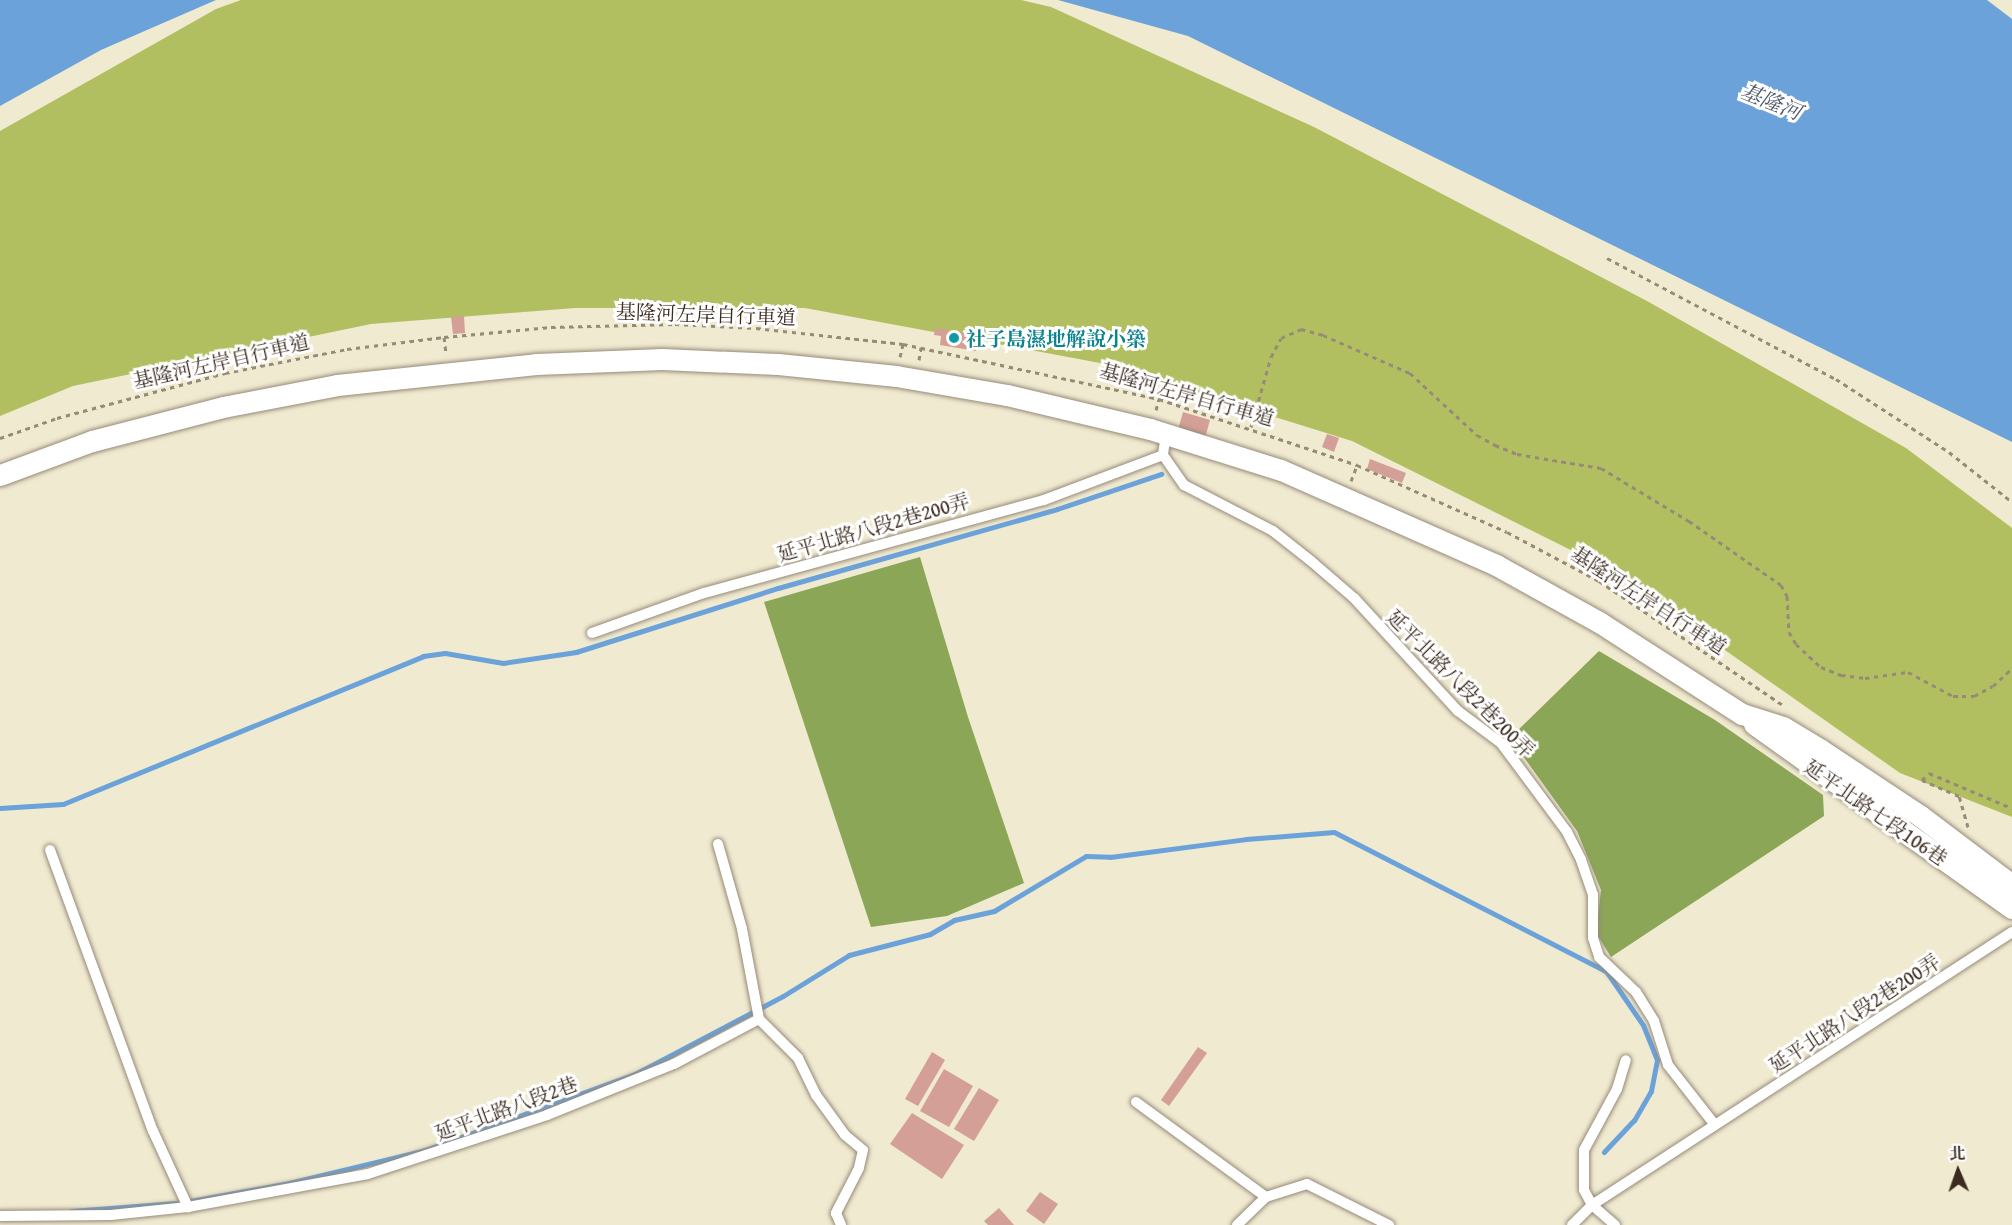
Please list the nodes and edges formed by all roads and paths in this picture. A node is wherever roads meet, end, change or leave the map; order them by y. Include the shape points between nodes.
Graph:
1 (1607, 258) dead end
2 (1251, 427) junction
3 (0, 438) edge
4 (1165, 445) junction
5 (0, 474) edge
6 (2012, 502) edge
7 (592, 633) dead end
8 (2012, 668) edge
9 (1786, 707) dead end
10 (1742, 714) junction
11 (2012, 808) edge
12 (1959, 825) dead end
13 (718, 844) dead end
14 (50, 850) dead end
15 (2012, 885) edge
16 (2012, 908) edge
17 (2012, 932) edge
18 (759, 1019) junction
19 (1626, 1060) dead end
20 (1136, 1102) dead end
21 (1716, 1125) junction
22 (1266, 1197) junction
23 (1592, 1206) junction
24 (188, 1207) junction
25 (3, 1219) edge
26 (840, 1225) edge
27 (1237, 1225) edge
28 (1389, 1225) edge
29 (1572, 1225) edge
30 (1615, 1225) edge

1 - 6 path via 1836,379 1949,452
2 - 3 path, 基隆河左岸自行車道 via 1076,378 912,345 756,328 619,324 551,327 347,349 126,398
2 - 8 path via 1271,357 1281,338 1301,329 1323,335 1410,373 1477,435 1495,445 1517,454 1601,468 1689,522 1781,585 1790,632 1796,644 1821,667 1865,678 1908,672 1953,696 1974,696 1993,686
2 - 9 path, 基隆河左岸自行車道 via 1357,465 1507,532 1599,580
4 - 5 street via 1007,395 896,376 778,364 662,360 547,363 337,385 223,407 92,441
4 - 7 lane, 延平北路八段2巷200弄 via 1044,500 704,593
4 - 10 street via 1281,470 1496,565 1599,622
4 - 21 lane, 延平北路八段2巷200弄 via 1184,485 1273,531 1311,561 1354,598 1458,711 1501,743 1567,832 1581,860 1593,895 1593,938 1599,957 1636,992 1654,1020 1668,1065
10 - 15 street via 1783,728 1821,750 1919,815
10 - 16 street, 延平北路七段106巷
11 - 12 path via 1929,773 1922,780 1959,796 1968,831
13 - 18 lane via 742,928
14 - 24 lane via 153,1131
17 - 21 lane, 延平北路八段2巷200弄
18 - 24 lane, 延平北路八段2巷 via 674,1064 491,1135 368,1174
18 - 26 lane via 798,1058 816,1095 845,1135 862,1150 860,1168 836,1213
19 - 23 lane via 1617,1089 1584,1150 1584,1190
20 - 22 lane
21 - 23 lane, 延平北路八段2巷200弄
22 - 27 lane
22 - 28 lane via 1307,1184
23 - 29 lane, 延平北路八段2巷200弄
23 - 30 lane
24 - 25 lane, 延平北路八段2巷

